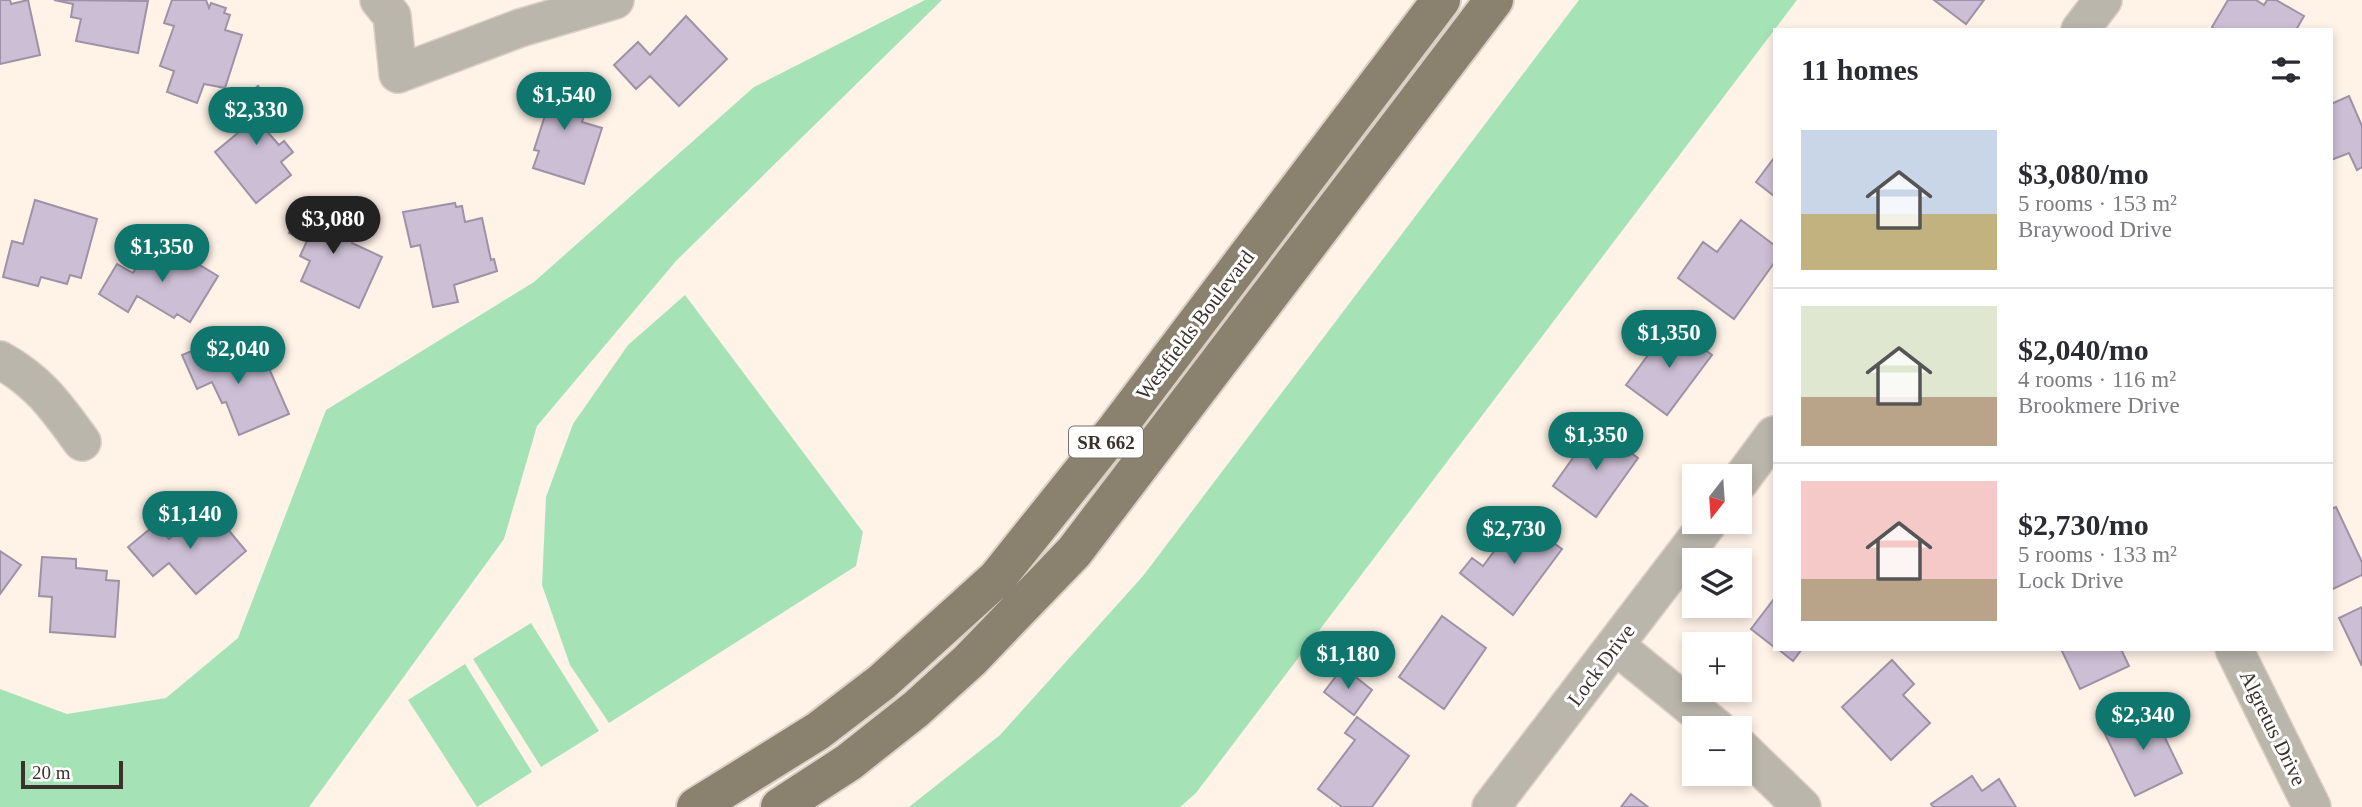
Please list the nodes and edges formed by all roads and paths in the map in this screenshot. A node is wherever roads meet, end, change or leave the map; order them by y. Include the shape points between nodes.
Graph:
1 (379, 0) edge
2 (615, 0) edge
3 (1441, 0) edge
4 (1494, 0) edge
5 (2103, 0) edge
6 (2082, 28) edge
7 (0, 360) edge
8 (1773, 436) edge
9 (82, 442) dead end
10 (1752, 465) edge
11 (1700, 534) edge
12 (1616, 646) junction
13 (2236, 651) edge
14 (1702, 716) edge
15 (1752, 759) edge
16 (696, 807) edge
17 (780, 807) edge
18 (1492, 807) edge
19 (1802, 807) edge
20 (2312, 807) edge

1 - 2 street via 392,16 398,74 520,28
3 - 16 main road, Westfields Boulevard / SR 662 via 1117,428 997,578 882,682 818,731
4 - 17 main road, Westfields Boulevard / SR 662 via 1074,552 916,709 849,762
5 - 6 street
7 - 9 street via 25,373
8 - 10 street
11 - 12 street, Lock Drive
12 - 14 street
12 - 18 street, Lock Drive
13 - 20 street, Algretus Drive
15 - 19 street

